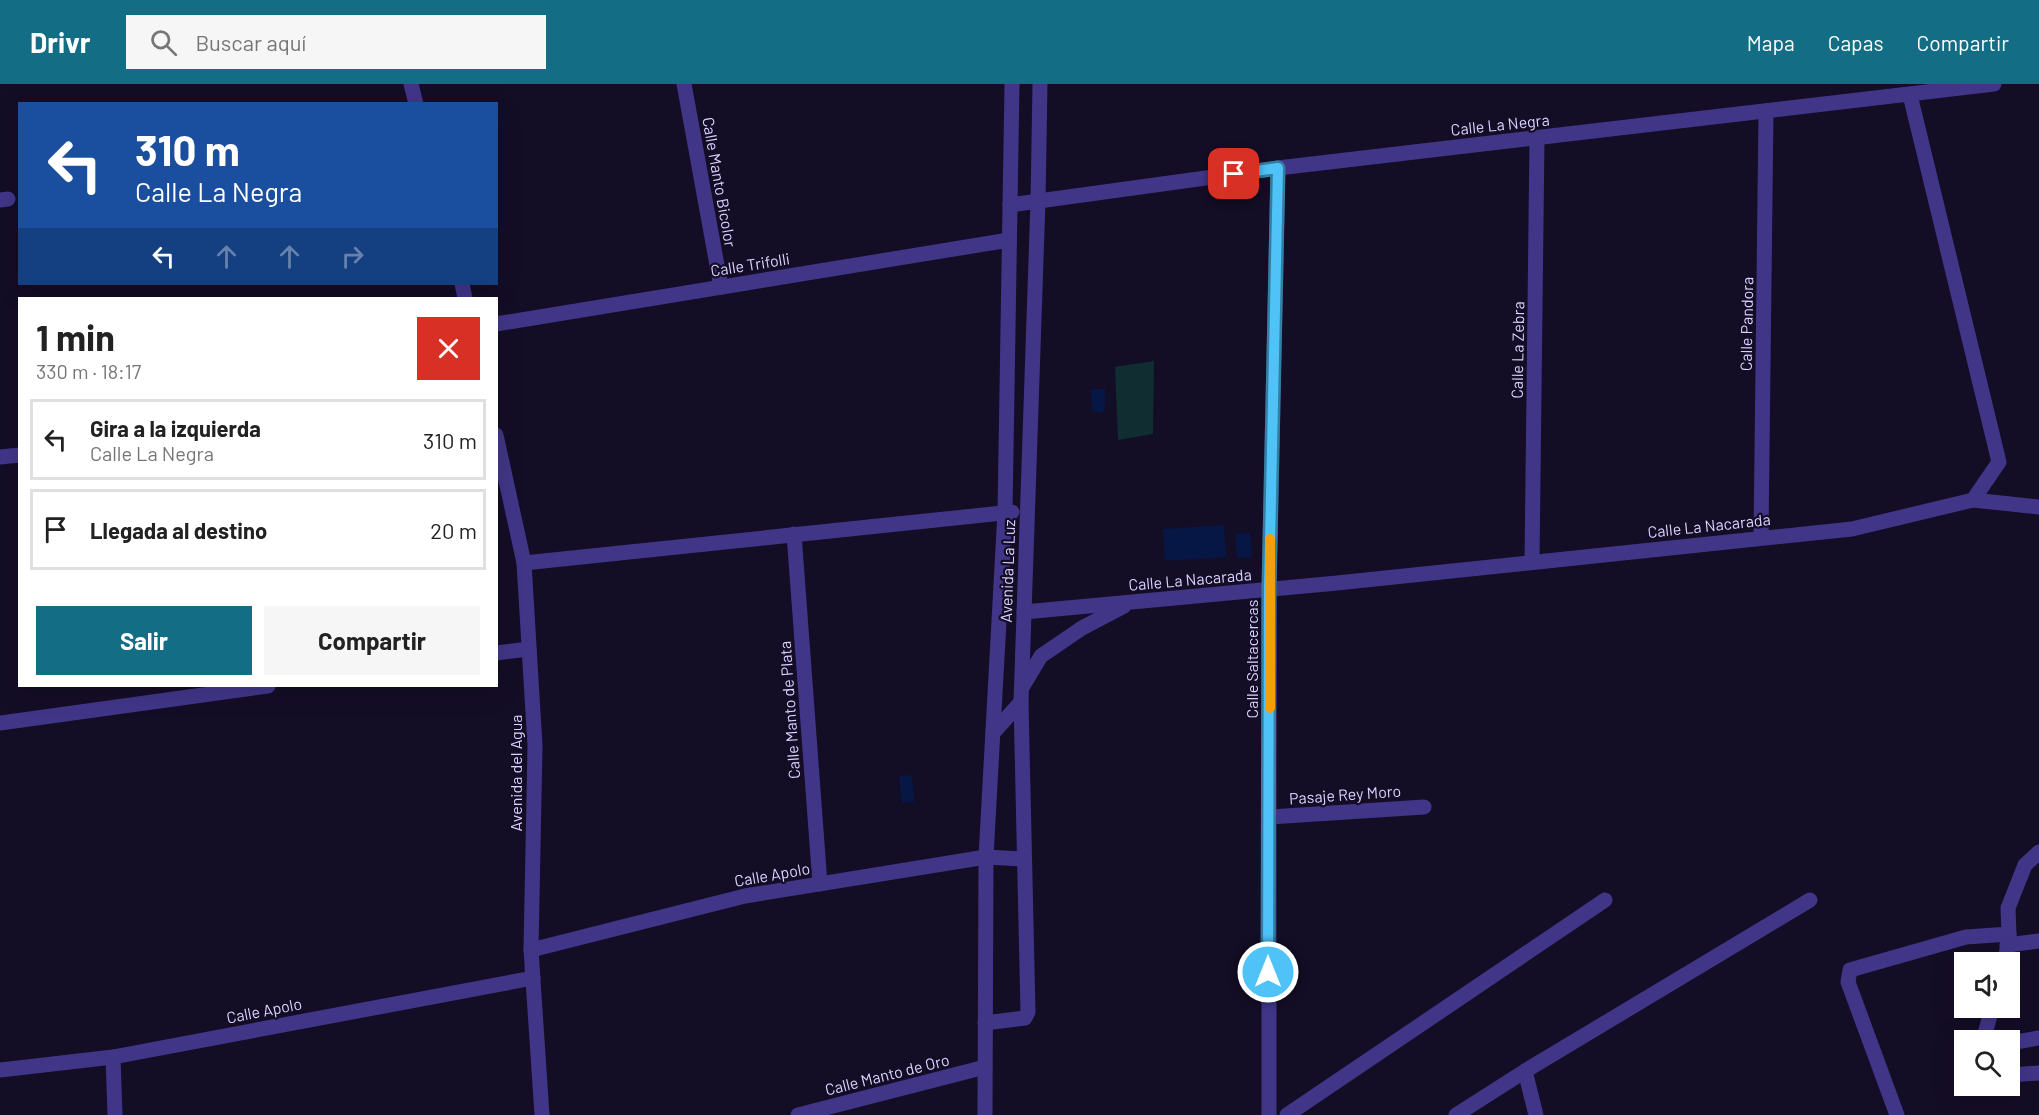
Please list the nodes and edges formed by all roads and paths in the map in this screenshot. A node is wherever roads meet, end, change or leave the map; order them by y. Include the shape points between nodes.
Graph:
1 (411, 84) edge
2 (684, 84) edge
3 (1012, 84) edge
4 (1040, 84) edge
5 (1994, 84) edge
6 (1910, 95) junction
7 (416, 102) edge
8 (1766, 112) junction
9 (1537, 138) junction
10 (1278, 168) junction
11 (1038, 201) junction
12 (1010, 205) junction
13 (1009, 240) junction
14 (721, 287) junction
15 (498, 324) edge
16 (498, 444) edge
17 (18, 455) edge
18 (0, 457) edge
19 (1973, 500) junction
20 (2039, 507) edge
21 (1027, 510) junction
22 (1005, 512) junction
23 (794, 534) junction
24 (1761, 537) junction
25 (1532, 562) junction
26 (524, 563) junction
27 (1269, 589) junction
28 (1132, 602) junction
29 (1024, 612) junction
30 (529, 649) junction
31 (498, 653) edge
32 (261, 687) edge
33 (1021, 696) junction
34 (0, 723) edge
35 (993, 733) junction
36 (1424, 807) dead end
37 (1269, 817) junction
38 (2039, 852) edge
39 (986, 857) junction
40 (1024, 858) junction
41 (820, 884) junction
42 (1605, 900) dead end
43 (1810, 900) dead end
44 (2008, 940) junction
45 (2039, 941) edge
46 (531, 950) junction
47 (2006, 952) edge
48 (533, 978) junction
49 (985, 1023) junction
50 (2039, 1038) edge
51 (2020, 1041) edge
52 (113, 1057) junction
53 (985, 1067) junction
54 (0, 1070) edge
55 (1525, 1071) junction
56 (2039, 1072) edge
57 (2020, 1074) edge
58 (115, 1115) edge
59 (542, 1115) edge
60 (798, 1115) edge
61 (985, 1115) edge
62 (1269, 1115) edge
63 (1287, 1115) edge
64 (1456, 1115) edge
65 (1536, 1115) edge
66 (1897, 1115) edge

1 - 7 street
2 - 14 street, Calle Manto Bicolor
3 - 12 street, Avenida La Luz
4 - 11 street, Avenida La Luz
5 - 6 street, Calle La Negra
6 - 8 street, Calle La Negra
6 - 19 street via 1999,462
8 - 9 street, Calle La Negra
8 - 24 street, Calle Pandora
9 - 10 street, Calle La Negra
9 - 25 street, Calle La Zebra
10 - 11 street, Calle La Negra
10 - 27 street, Calle Saltacercas
11 - 12 street, Calle La Negra
11 - 21 street, Avenida La Luz
12 - 13 street, Avenida La Luz
13 - 14 street, Calle Trifolli
13 - 22 street, Avenida La Luz
14 - 15 street, Calle Trifolli
16 - 26 street, Avenida del Agua
17 - 18 street
19 - 20 street, Calle La Nacarada
19 - 24 street, Calle La Nacarada via 1852,529
21 - 22 street
21 - 29 street, Avenida La Luz
22 - 23 street
22 - 35 street, Avenida La Luz
23 - 26 street
23 - 41 street, Calle Manto de Plata
24 - 25 street, Calle La Nacarada
25 - 27 street, Calle La Nacarada
26 - 30 street, Avenida del Agua
27 - 28 street, Calle La Nacarada
27 - 37 street, Calle Saltacercas
28 - 29 street, Calle La Nacarada
28 - 33 street via 1047,650 1032,669
29 - 33 street, Avenida La Luz
30 - 31 street
30 - 46 street, Avenida del Agua via 535,746
32 - 34 street
33 - 35 street
33 - 40 street, Avenida La Luz
35 - 39 street, Avenida La Luz
36 - 37 street, Pasaje Rey Moro
37 - 62 street, Calle Saltacercas
38 - 44 street via 2025,865 2008,908
39 - 40 street, Calle Apolo
39 - 41 street, Calle Apolo
39 - 49 street, Avenida La Luz
40 - 49 street, Avenida La Luz via 1028,1012 1024,1018
41 - 46 street, Calle Apolo via 745,896
42 - 63 street
43 - 55 street
44 - 45 street
44 - 47 street
44 - 66 street via 1966,937 1850,970 1848,982
46 - 48 street, Avenida del Agua
48 - 52 street, Calle Apolo
48 - 59 street, Avenida del Agua
49 - 53 street, Avenida La Luz
50 - 51 street
52 - 54 street, Calle Apolo
52 - 58 street
53 - 60 street, Calle Manto de Oro
53 - 61 street, Avenida La Luz
55 - 64 street
55 - 65 street
56 - 57 street

